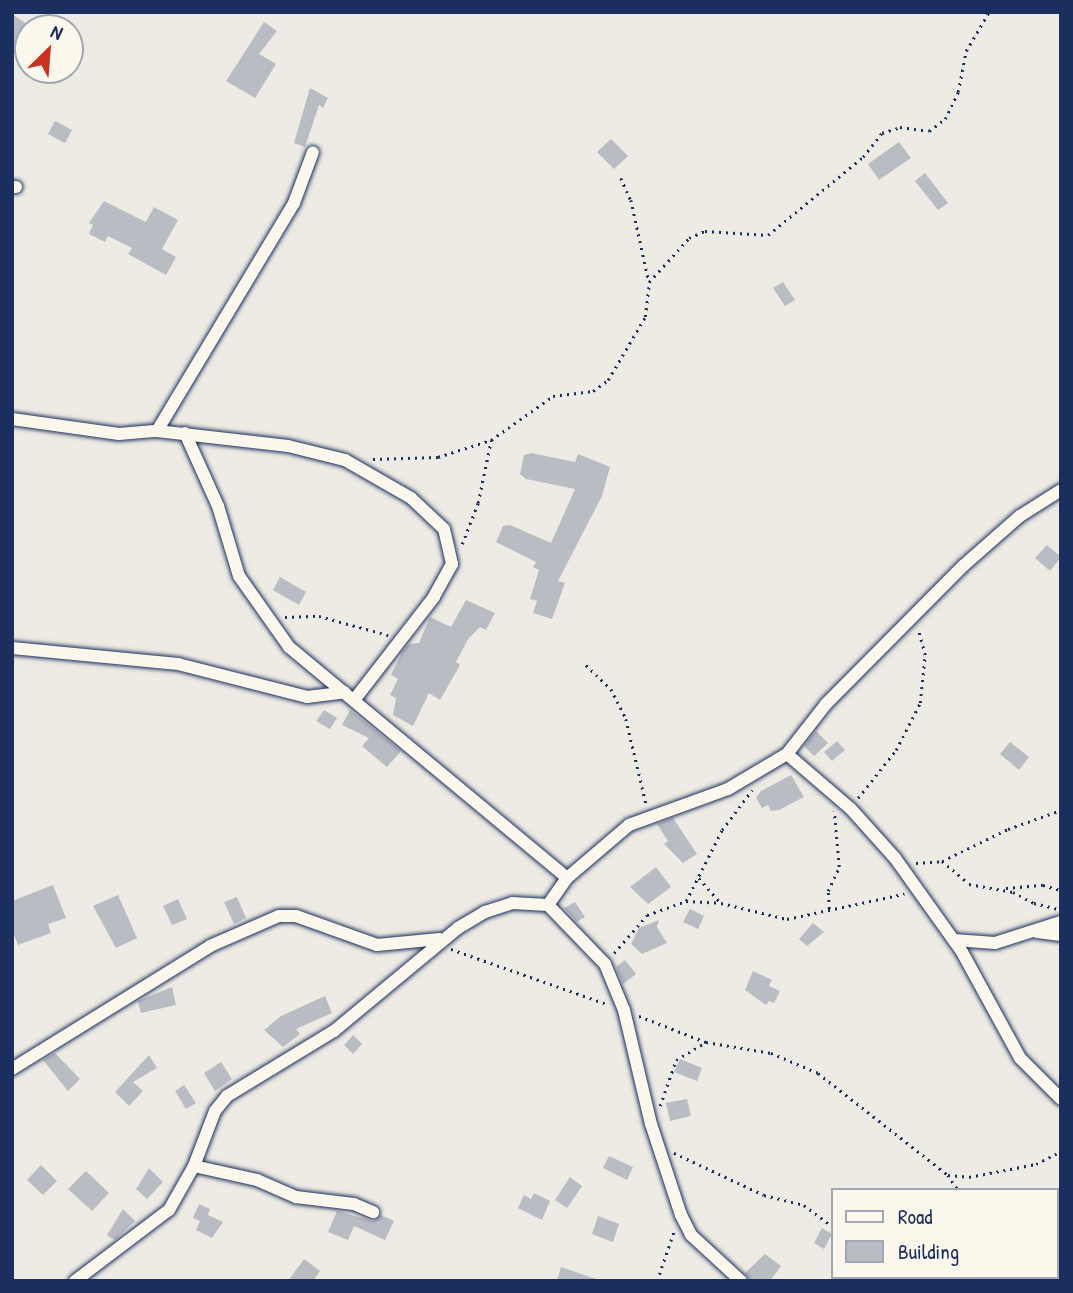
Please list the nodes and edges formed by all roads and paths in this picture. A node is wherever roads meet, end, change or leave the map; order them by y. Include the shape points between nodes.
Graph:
1 (989, 12) edge
2 (313, 152) dead end
3 (621, 178) dead end
4 (649, 282) junction
5 (12, 419) edge
6 (157, 430) junction
7 (185, 433) junction
8 (491, 440) junction
9 (372, 459) dead end
10 (1061, 490) edge
11 (452, 564) junction
12 (914, 616) junction
13 (267, 620) junction
14 (401, 639) junction
15 (12, 648) edge
16 (586, 665) dead end
17 (350, 696) junction
18 (787, 754) junction
19 (761, 771) junction
20 (832, 794) junction
21 (851, 810) junction
22 (1061, 810) edge
23 (649, 817) junction
24 (942, 862) junction
25 (899, 864) junction
26 (567, 878) junction
27 (699, 878) junction
28 (1002, 889) junction
29 (1061, 890) edge
30 (921, 894) junction
31 (686, 901) junction
32 (721, 903) junction
33 (548, 905) junction
34 (1061, 909) edge
35 (829, 910) junction
36 (1061, 922) edge
37 (458, 928) junction
38 (1030, 931) junction
39 (1061, 935) edge
40 (954, 940) junction
41 (439, 944) junction
42 (605, 964) junction
43 (624, 1010) junction
44 (706, 1042) junction
45 (12, 1069) edge
46 (1061, 1099) edge
47 (651, 1124) junction
48 (658, 1146) junction
49 (1061, 1151) edge
50 (194, 1166) junction
51 (948, 1175) junction
52 (957, 1188) edge
53 (373, 1212) dead end
54 (681, 1215) junction
55 (832, 1226) edge
56 (75, 1281) edge
57 (657, 1281) edge
58 (741, 1281) edge

1 - 4 path via 966,51 958,92 945,119 929,131 900,127 882,133 863,157 768,235 705,231 689,238
2 - 6 street via 294,203 175,407
3 - 4 path via 631,200
4 - 8 path via 645,317 608,380 593,391 554,397
5 - 6 street via 119,434
6 - 7 street
7 - 11 street via 288,446 345,460 411,498 444,529
7 - 13 street via 218,506 239,576
8 - 9 path via 438,457
8 - 11 path via 470,529
10 - 12 street via 1020,516
11 - 14 street
12 - 18 street via 826,704
12 - 21 path via 925,655 920,703 896,750
13 - 14 path via 319,616
13 - 17 street via 289,647
14 - 17 street
15 - 17 street via 178,664 307,698
16 - 23 path via 611,689 626,719
17 - 26 street
18 - 19 street
18 - 20 street
19 - 23 street via 727,789
19 - 27 path via 748,799 722,830
20 - 21 street
20 - 35 path via 839,867 828,891
21 - 25 street
22 - 24 path via 1008,829
23 - 26 street via 629,825
24 - 25 path
24 - 28 path via 969,884
25 - 30 street
26 - 33 street
27 - 31 path
27 - 32 path
28 - 29 path via 1043,885
28 - 34 path
30 - 35 path via 890,895
30 - 40 street
31 - 32 path
31 - 42 path via 647,915
32 - 35 path via 787,919
33 - 37 street via 512,903
33 - 42 street
36 - 38 street
37 - 41 street
37 - 45 street via 433,943 377,945 343,937 296,916 279,916 211,946
38 - 39 street
38 - 40 street via 995,943
40 - 46 street via 1020,1058
41 - 43 path
41 - 50 street via 334,1031 227,1096 215,1111
42 - 43 street
43 - 44 path
43 - 47 street
44 - 47 path via 676,1060
44 - 51 path via 771,1053 818,1073
47 - 48 street
48 - 54 street
48 - 55 path via 764,1195 804,1205
49 - 51 path via 1036,1164 969,1177
50 - 53 street via 257,1180 296,1197 354,1204
50 - 56 street via 169,1210
51 - 52 path
54 - 57 path
54 - 58 street via 691,1235

